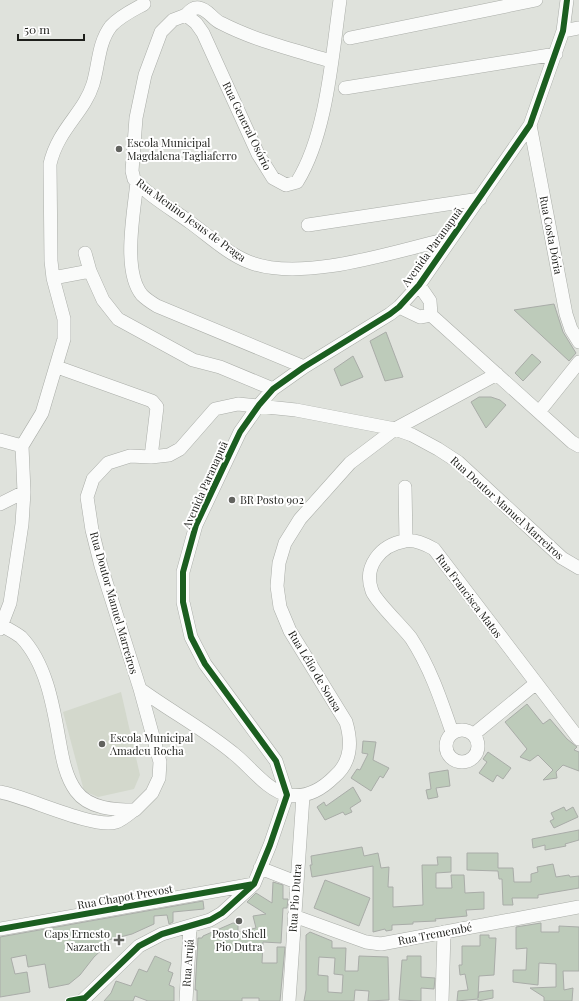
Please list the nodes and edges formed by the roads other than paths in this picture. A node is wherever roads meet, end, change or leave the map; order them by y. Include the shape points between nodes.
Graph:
1 (340, 0) edge
2 (536, 0) edge
3 (567, 0) edge
4 (144, 4) dead end
5 (186, 15) junction
6 (579, 28) edge
7 (563, 31) junction
8 (350, 38) dead end
9 (556, 54) junction
10 (331, 61) junction
11 (345, 88) dead end
12 (530, 125) junction
13 (137, 182) junction
14 (480, 199) junction
15 (308, 226) dead end
16 (451, 238) junction
17 (85, 254) dead end
18 (90, 271) junction
19 (53, 278) junction
20 (420, 285) junction
21 (399, 307) junction
22 (430, 315) junction
23 (579, 342) edge
24 (579, 362) edge
25 (56, 367) junction
26 (304, 368) junction
27 (497, 374) junction
28 (273, 389) junction
29 (259, 405) junction
30 (539, 412) junction
31 (395, 429) junction
32 (0, 440) edge
33 (22, 446) junction
34 (579, 446) edge
35 (151, 457) junction
36 (405, 487) dead end
37 (24, 492) junction
38 (0, 504) edge
39 (406, 540) junction
40 (579, 568) edge
41 (1, 628) edge
42 (536, 684) junction
43 (140, 689) junction
44 (452, 732) junction
45 (474, 734) junction
46 (579, 739) edge
47 (0, 792) edge
48 (287, 795) junction
49 (303, 796) junction
50 (135, 810) junction
51 (260, 868) junction
52 (296, 882) junction
53 (254, 884) junction
54 (579, 907) edge
55 (294, 916) junction
56 (190, 926) junction
57 (0, 929) edge
58 (444, 932) junction
59 (84, 1000) edge
60 (69, 1001) edge
61 (186, 1001) edge
62 (289, 1001) edge
63 (442, 1001) edge

1 - 10 street, Rua General Osório
2 - 8 street
3 - 7 street, Avenida Paranapuã
4 - 19 street via 119,18 110,27 98,53 89,94 53,149 50,164
5 - 10 street, Rua Menino Jesus de Praga via 198,7 226,26 274,45
5 - 10 street, Rua General Osório via 196,23 203,34 258,154 272,178 286,185 297,182 307,166 320,125
5 - 13 street, Rua Menino Jesus de Praga via 173,20 161,32 145,75 136,118 132,171
6 - 7 street
7 - 9 street, Avenida Paranapuã
9 - 11 street
9 - 12 street, Avenida Paranapuã
12 - 14 street, Avenida Paranapuã
12 - 23 street, Rua Costa Dória via 566,314
13 - 16 street, Rua Menino Jesus de Praga via 231,252 248,262 274,269 312,268 352,262
13 - 26 street via 130,258 135,281 142,295 157,306
14 - 15 street
14 - 16 street, Avenida Paranapuã
16 - 20 street, Avenida Paranapuã
17 - 18 street
18 - 19 street
18 - 28 street via 103,300 118,319 193,360 220,367
19 - 25 street via 64,319 64,339
20 - 21 street, Avenida Paranapuã
20 - 22 street via 430,301
21 - 22 street via 420,316
21 - 26 street, Avenida Paranapuã
22 - 27 street
24 - 30 street
25 - 33 street via 42,413
25 - 35 street via 124,390 156,404
26 - 28 street, Avenida Paranapuã
27 - 30 street
27 - 31 street, Rua Lélio de Sousa
28 - 29 street, Avenida Paranapuã
29 - 31 street, Rua Doutor Manuel Marreiros
29 - 35 street, Rua Doutor Manuel Marreiros via 238,404 215,409 180,449 169,455
29 - 48 street, Avenida Paranapuã via 240,432 196,525 183,572 183,602 192,637 205,664 276,761
30 - 34 street
31 - 40 street, Rua Doutor Manuel Marreiros via 438,448 458,462 562,558
31 - 49 street, Rua Lélio de Sousa via 350,463 300,519 285,543 279,563 277,586 280,607 290,631 346,722 350,734 350,752 341,771 325,785
32 - 33 street
33 - 37 street
35 - 43 street, Rua Doutor Manuel Marreiros via 130,456 108,463 92,479 87,497 101,566
36 - 39 street
37 - 38 street
37 - 41 street via 22,524 10,603
39 - 42 street, Rua Francisca Matos via 422,543 434,549
39 - 44 street via 387,547 372,562 369,575 372,592 410,636 425,661
41 - 50 street via 20,636 40,667 52,700 64,767 76,791 90,802 113,810
42 - 45 street
42 - 46 street, Rua Francisca Matos
43 - 48 street via 233,752 265,783
43 - 50 street, Rua Doutor Manuel Marreiros via 160,762 159,778 152,793
44 - 45 street via 466,729
44 - 45 street via 447,740 446,749 451,757 459,762 472,759 478,751 478,742
47 - 50 street, Rua Doutor Manuel Marreiros via 17,795 100,822 116,822
48 - 49 street
48 - 51 street
49 - 52 street, Rua Pio Dutra
51 - 52 street
51 - 53 street
52 - 55 street, Rua Pio Dutra
53 - 56 street via 222,913
53 - 57 street, Rua Chapot Prevost
54 - 58 street, Rua Tremembé
55 - 58 street, Rua Tremembé via 366,942 381,944
55 - 62 street, Rua Pio Dutra
56 - 59 street via 162,934 139,946
56 - 61 street, Rua Arujá
58 - 63 street
59 - 60 street

